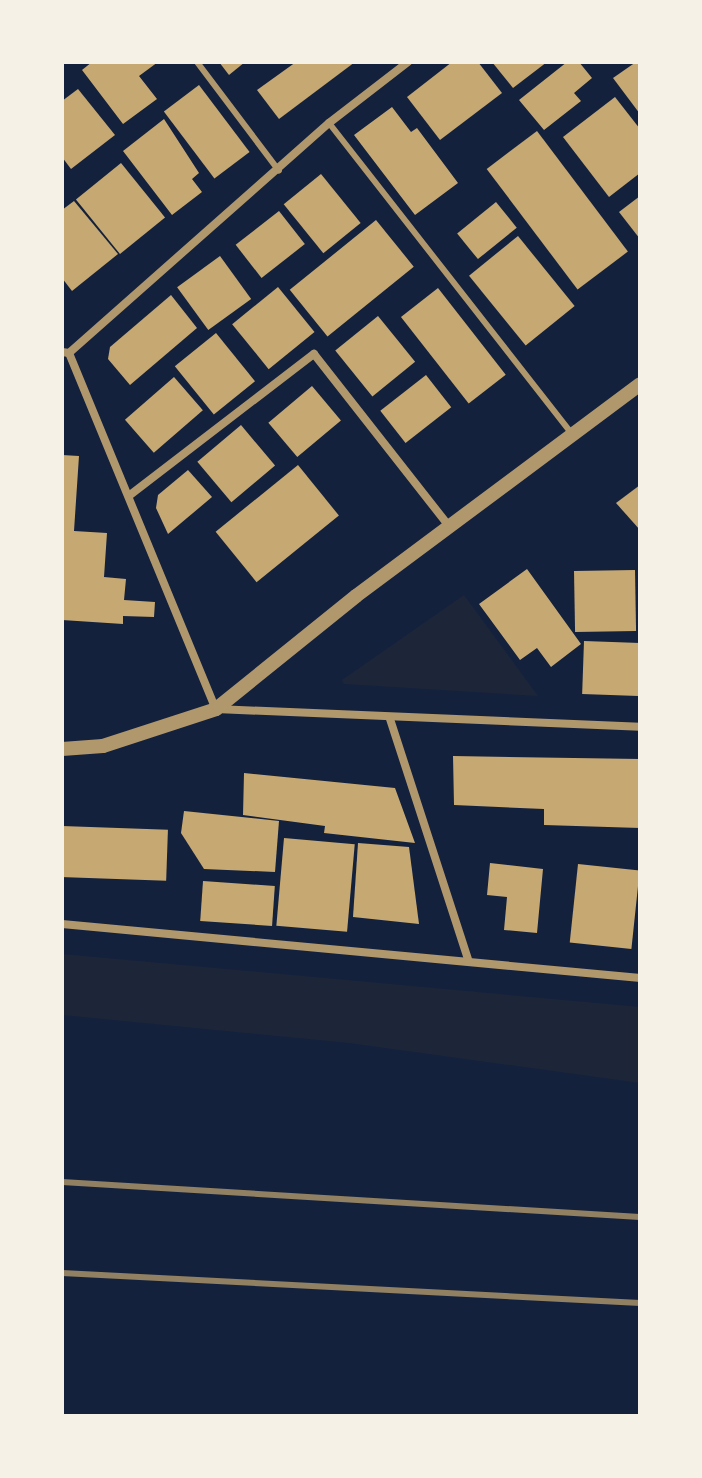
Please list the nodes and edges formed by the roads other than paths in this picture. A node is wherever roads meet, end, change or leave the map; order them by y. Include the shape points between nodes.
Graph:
1 (197, 62) edge
2 (402, 64) edge
3 (329, 123) junction
4 (279, 171) junction
5 (65, 352) edge
6 (640, 384) edge
7 (571, 433) junction
8 (130, 495) junction
9 (449, 526) junction
10 (216, 709) junction
11 (390, 719) junction
12 (640, 727) edge
13 (62, 749) edge
14 (62, 924) edge
15 (468, 959) junction
16 (640, 978) edge

1 - 4 lane
2 - 3 street
3 - 4 street
3 - 7 lane
4 - 5 street
5 - 8 street
6 - 7 street
7 - 9 street
8 - 9 street via 314,354
8 - 10 street
9 - 10 street
10 - 11 street
10 - 13 street via 103,746
11 - 12 street
11 - 15 street
14 - 15 street
15 - 16 street

